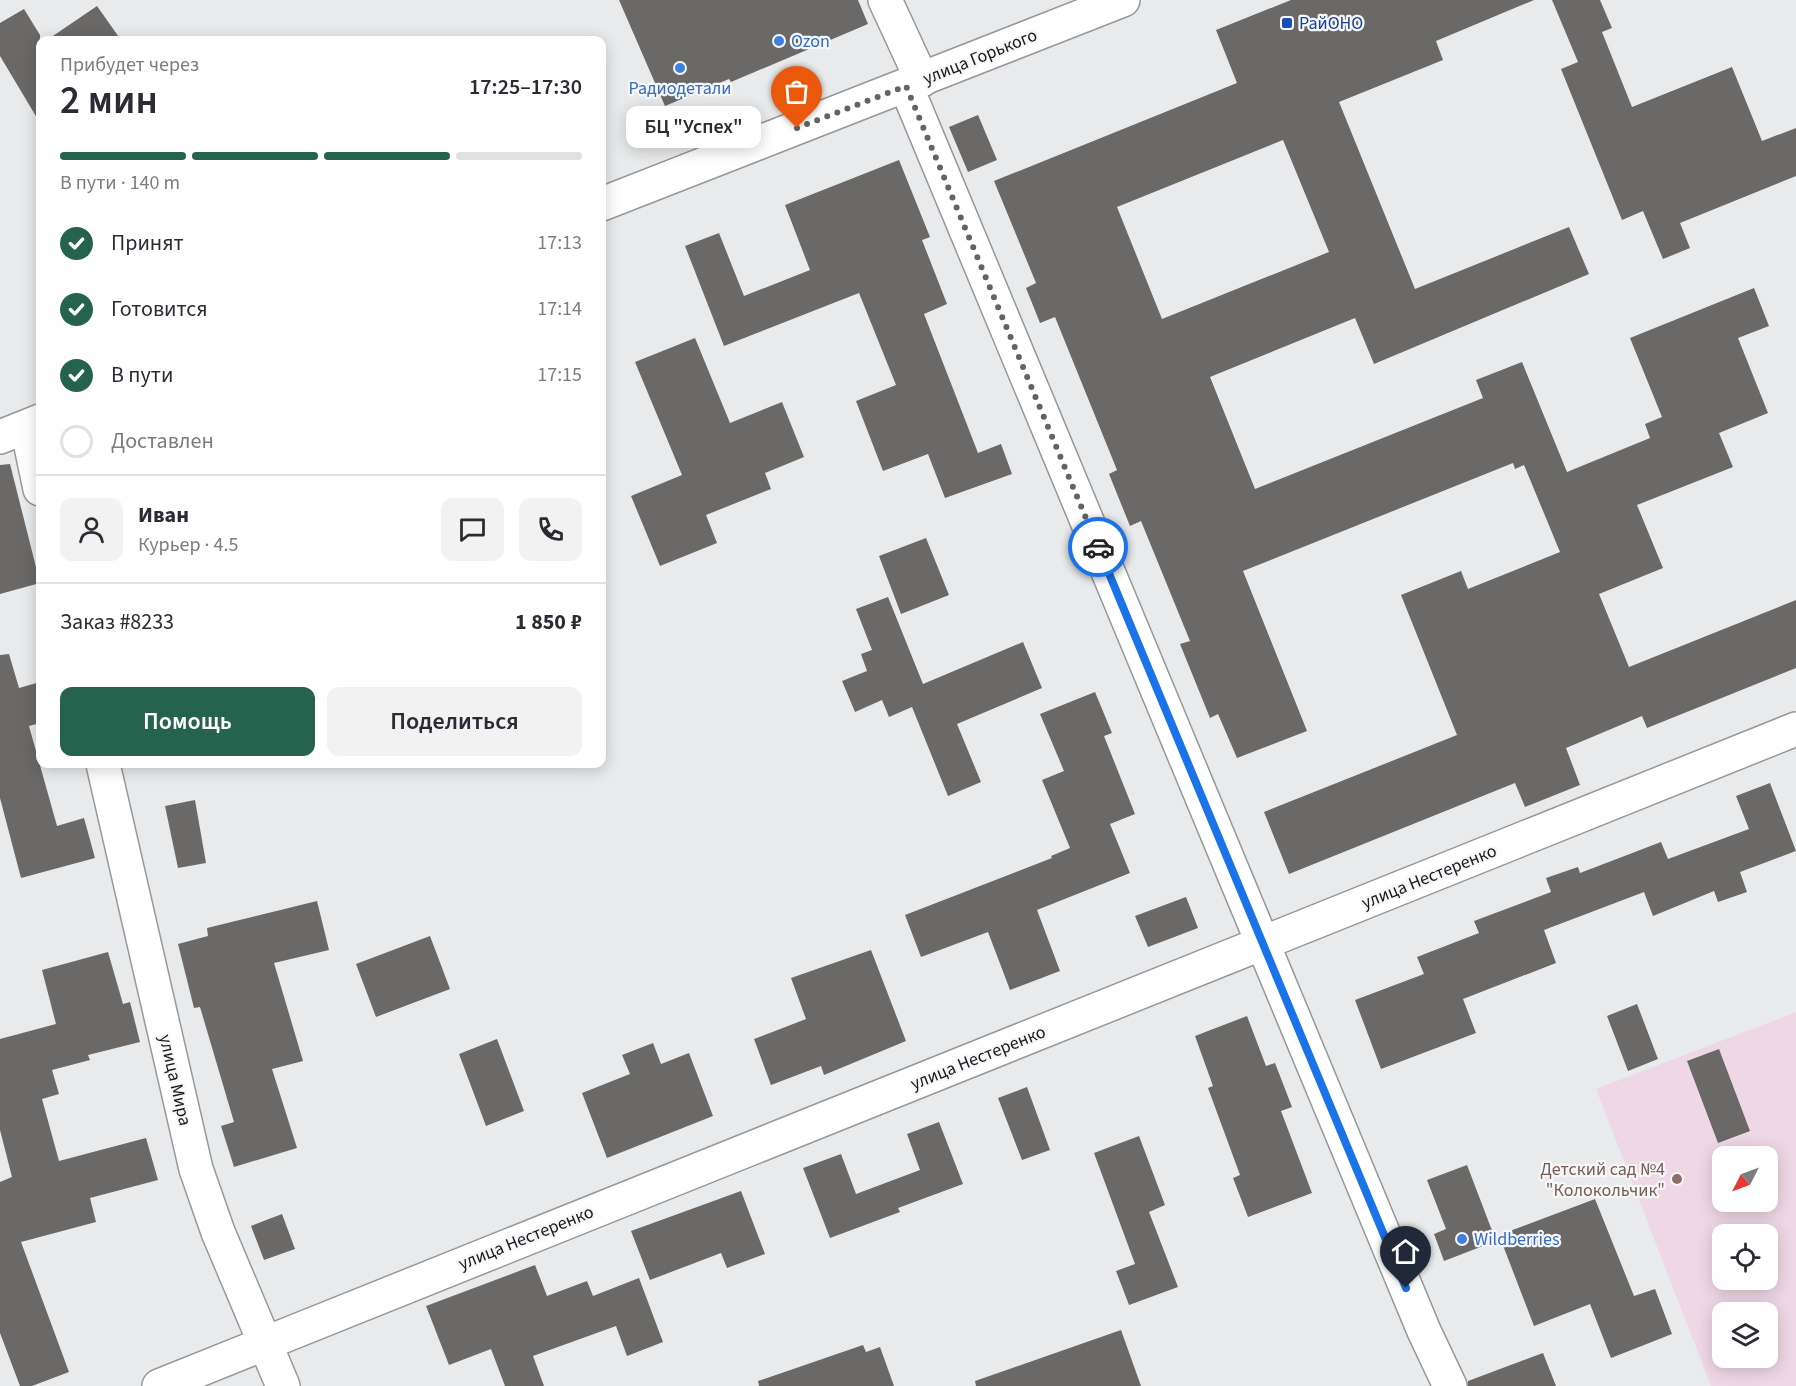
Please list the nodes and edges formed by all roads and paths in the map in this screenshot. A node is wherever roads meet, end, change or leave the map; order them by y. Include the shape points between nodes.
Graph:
1 (885, 0) edge
2 (1123, 0) edge
3 (914, 83) junction
4 (606, 202) edge
5 (22, 428) edge
6 (36, 475) edge
7 (1796, 729) edge
8 (104, 768) edge
9 (1264, 944) junction
10 (263, 1343) junction
11 (159, 1386) edge
12 (283, 1386) edge
13 (1450, 1386) edge

1 - 3 street
2 - 3 street, улица Горького
3 - 4 street, улица Горького
3 - 9 street
5 - 6 street
7 - 9 street, улица Нестеренко
8 - 10 street, улица Мира via 196,1169
9 - 10 street, улица Нестеренко
9 - 13 street
10 - 11 street, улица Нестеренко
10 - 12 street, улица Мира

